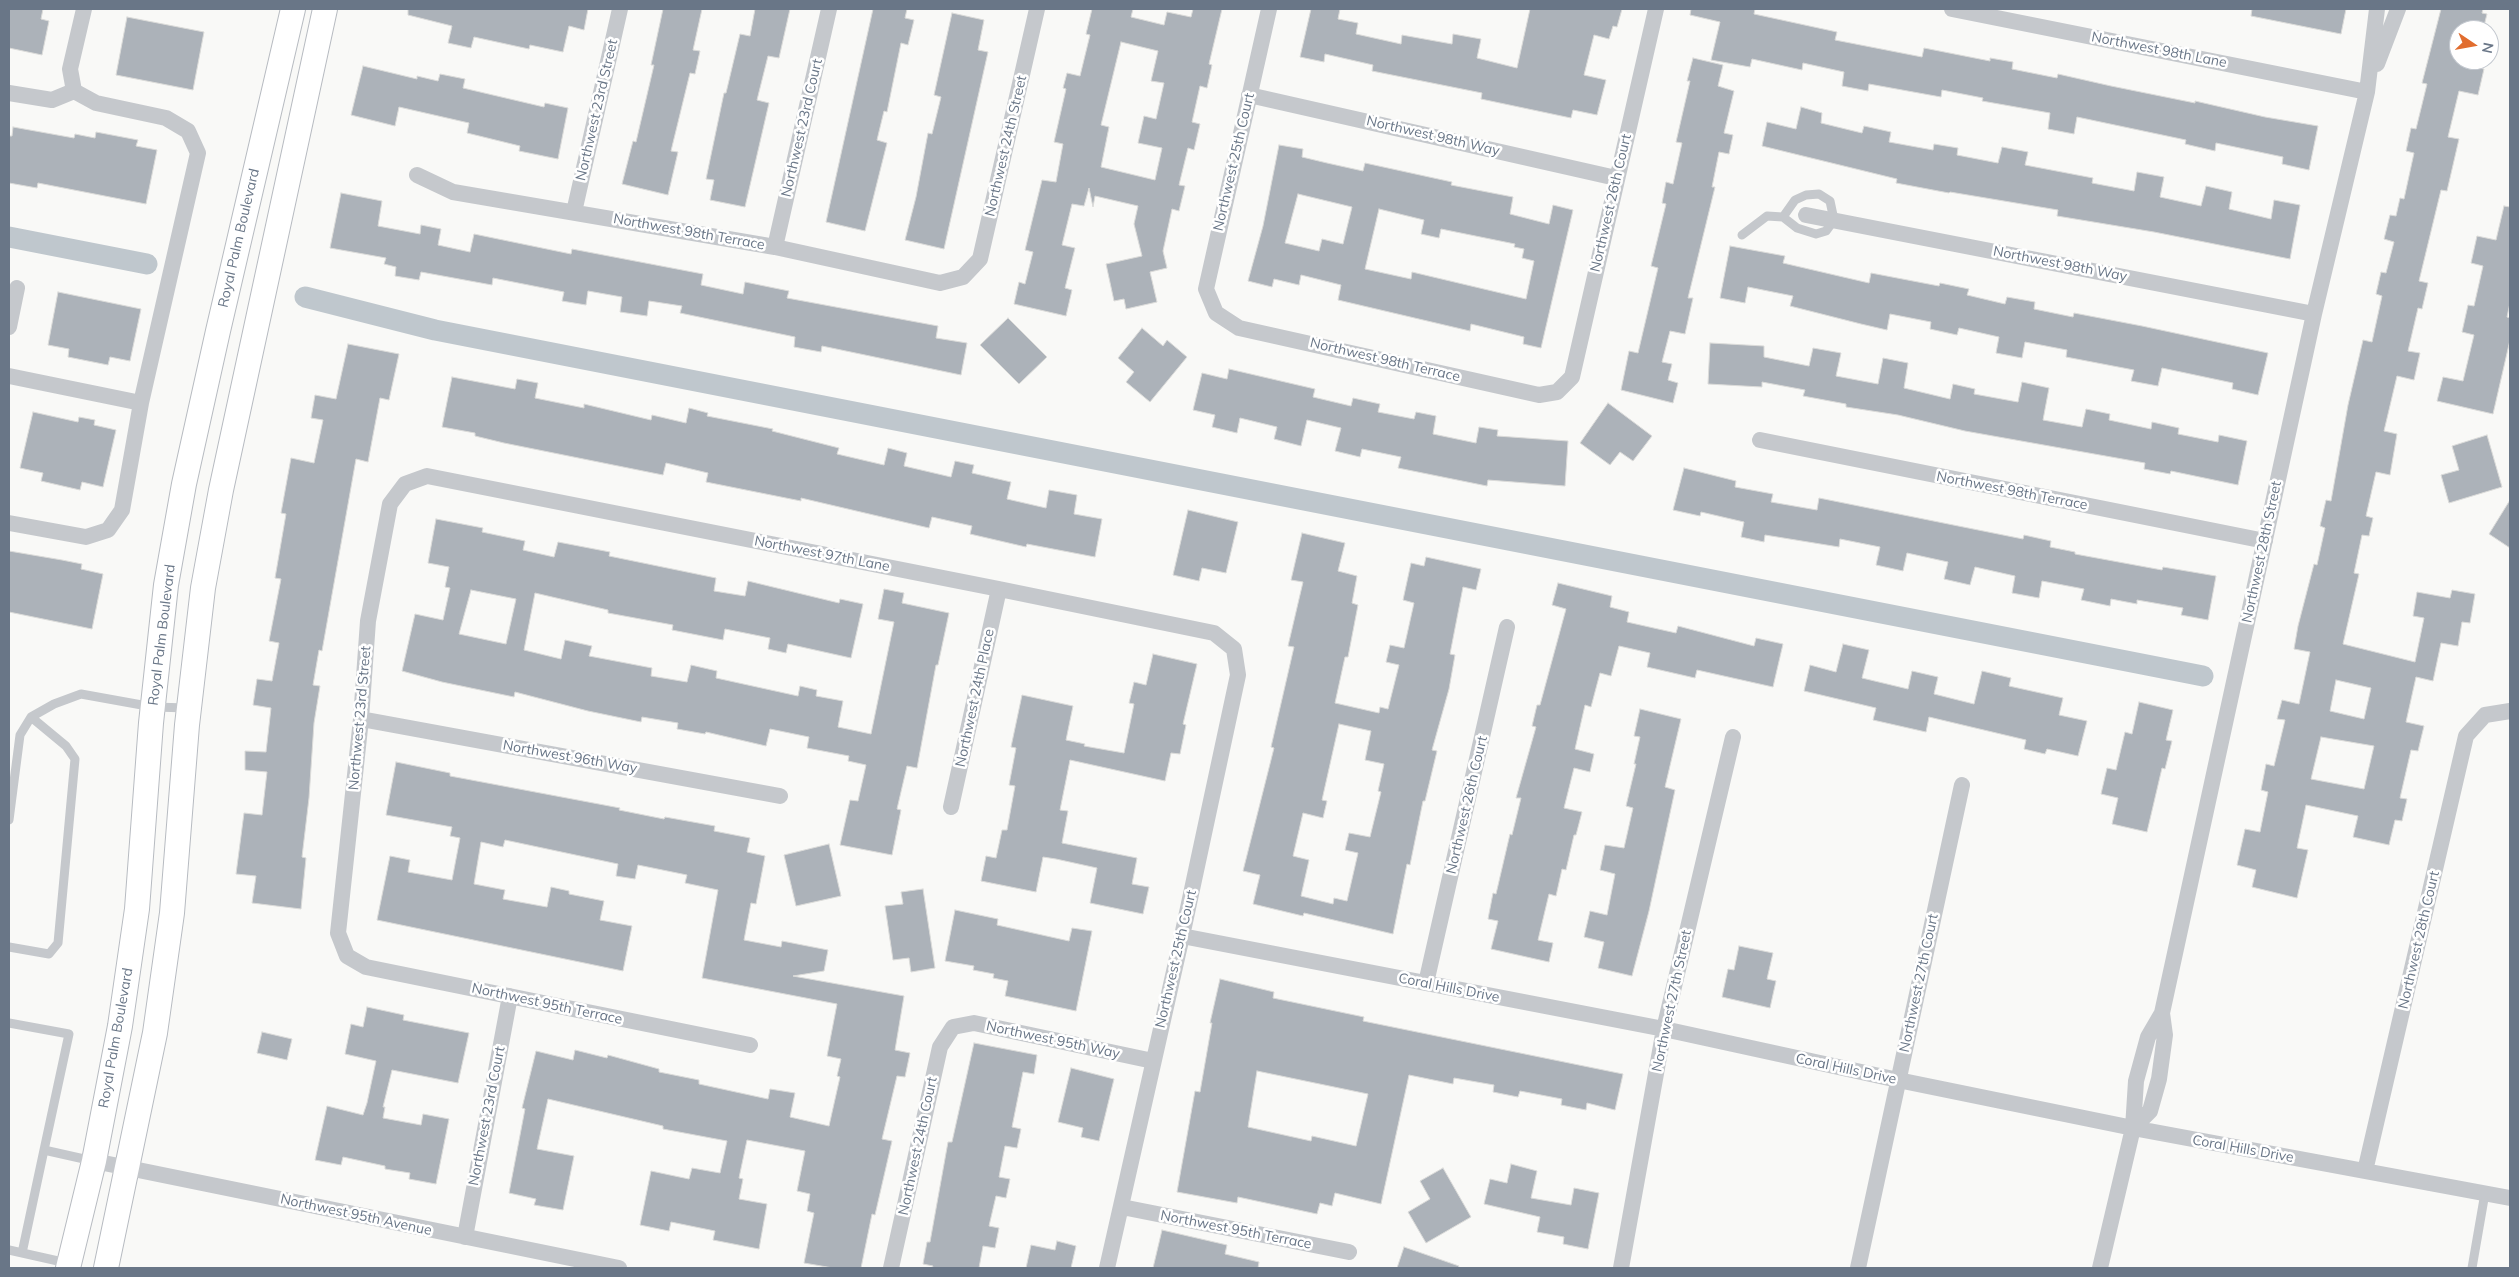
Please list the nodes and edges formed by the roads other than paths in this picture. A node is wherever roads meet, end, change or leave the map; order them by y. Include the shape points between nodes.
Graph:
1 (84, 9) edge
2 (293, 9) edge
3 (325, 9) edge
4 (620, 9) edge
5 (828, 9) edge
6 (1037, 9) edge
7 (1269, 9) edge
8 (1656, 9) edge
9 (1952, 9) edge
10 (2377, 9) edge
11 (2398, 9) edge
12 (74, 91) junction
13 (2367, 92) junction
14 (9, 93) edge
15 (1249, 95) junction
16 (417, 175) dead end
17 (1616, 178) junction
18 (574, 212) junction
19 (1806, 215) dead end
20 (1782, 217) junction
21 (1834, 220) junction
22 (1742, 235) dead end
23 (774, 247) junction
24 (963, 278) joint
25 (17, 288) dead end
26 (1216, 313) joint
27 (2314, 314) junction
28 (9, 327) edge
29 (9, 376) edge
30 (1557, 392) joint
31 (141, 403) junction
32 (1760, 440) dead end
33 (406, 484) joint
34 (9, 523) edge
35 (2265, 541) junction
36 (999, 589) junction
37 (1507, 627) dead end
38 (1234, 649) joint
39 (153, 707) junction
40 (189, 708) junction
41 (2510, 711) edge
42 (31, 717) junction
43 (361, 719) junction
44 (1733, 737) dead end
45 (1962, 785) dead end
46 (780, 796) dead end
47 (951, 808) dead end
48 (9, 820) edge
49 (1182, 936) junction
50 (9, 947) edge
51 (347, 956) joint
52 (1426, 984) junction
53 (510, 996) junction
54 (9, 1023) edge
55 (954, 1027) joint
56 (1664, 1029) junction
57 (750, 1045) dead end
58 (1153, 1061) junction
59 (1898, 1080) junction
60 (2133, 1128) junction
61 (44, 1150) junction
62 (94, 1161) junction
63 (128, 1168) junction
64 (2365, 1171) junction
65 (2485, 1193) junction
66 (2510, 1198) edge
67 (1122, 1207) junction
68 (465, 1237) junction
69 (9, 1250) edge
70 (1350, 1252) dead end
71 (22, 1253) junction
72 (68, 1266) edge
73 (106, 1268) edge
74 (619, 1268) edge
75 (891, 1268) edge
76 (1107, 1268) edge
77 (1621, 1268) edge
78 (1858, 1268) edge
79 (2100, 1268) edge
80 (2472, 1268) edge

1 - 12 street via 70,69
2 - 39 main road, Royal Palm Boulevard via 184,484 166,585
3 - 40 main road via 221,490 203,588
4 - 18 street, Northwest 23rd Street
5 - 23 street, Northwest 23rd Court
6 - 24 street, Northwest 24th Street via 980,260
7 - 15 street, Northwest 25th Court
8 - 17 street, Northwest 26th Court
9 - 13 street, Northwest 98th Lane
10 - 13 street, Northwest 28th Street
11 - 13 street, Northwest 28th Street
12 - 14 street via 52,100
12 - 31 street via 96,103 166,118 188,131 198,153
13 - 27 street, Northwest 28th Street
15 - 17 street, Northwest 98th Way
15 - 26 street, Northwest 25th Court via 1206,289
16 - 18 street, Northwest 98th Terrace via 453,192
17 - 30 street, Northwest 26th Court via 1572,377
18 - 23 street, Northwest 98th Terrace
19 - 21 street, Northwest 98th Way
20 - 21 lane via 1797,228 1816,234 1826,231
20 - 21 lane via 1795,200 1806,194 1819,194 1830,201
20 - 22 lane via 1767,216
21 - 27 street, Northwest 98th Way
23 - 24 street, Northwest 98th Terrace via 940,283
25 - 28 street
26 - 30 street, Northwest 98th Terrace via 1239,328 1538,395
27 - 35 street, Northwest 28th Street
29 - 31 street
31 - 34 street via 122,510 108,530 86,537
32 - 35 street, Northwest 98th Terrace
33 - 36 street, Northwest 97th Lane via 427,476
33 - 43 street, Northwest 23rd Street via 390,504 388,514 368,621
35 - 60 street, Northwest 28th Street via 2162,1013 2165,1035 2159,1079 2150,1111
36 - 38 street, Northwest 97th Lane via 1214,633
36 - 47 street, Northwest 24th Place
37 - 52 street, Northwest 26th Court
38 - 49 street, Northwest 25th Court via 1238,675
39 - 40 lane
39 - 42 lane via 81,694
39 - 62 main road, Royal Palm Boulevard via 137,909 120,1026
40 - 63 main road via 172,913 155,1034
41 - 64 street, Northwest 28th Court via 2485,716 2466,736
42 - 48 lane via 20,736
42 - 50 lane via 66,746 75,759 58,943 50,954
43 - 46 street, Northwest 96th Way
43 - 51 street, Northwest 23rd Street via 338,933
44 - 56 street, Northwest 27th Street
45 - 59 street, Northwest 27th Court
49 - 52 street, Coral Hills Drive
49 - 58 street, Northwest 25th Court
51 - 53 street, Northwest 95th Terrace via 366,967
52 - 56 street, Coral Hills Drive
53 - 57 street, Northwest 95th Terrace
53 - 68 street, Northwest 23rd Court
54 - 61 lane via 69,1034
55 - 58 street, Northwest 95th Way via 974,1023
55 - 75 street, Northwest 24th Court via 940,1047
56 - 59 street, Coral Hills Drive
56 - 77 street, Northwest 27th Street
58 - 67 street, Northwest 25th Court
59 - 60 street, Coral Hills Drive
59 - 78 street, Northwest 27th Court
60 - 64 street, Coral Hills Drive
60 - 79 street
61 - 62 lane
61 - 71 lane
62 - 63 street, Northwest 95th Avenue
62 - 72 main road, Royal Palm Boulevard
63 - 68 street, Northwest 95th Avenue
63 - 73 main road
64 - 65 street, Coral Hills Drive
65 - 66 street, Coral Hills Drive
65 - 80 lane
67 - 70 street, Northwest 95th Terrace
67 - 76 street, Northwest 25th Court
68 - 74 street, Northwest 95th Avenue
69 - 71 lane
71 - 72 lane

